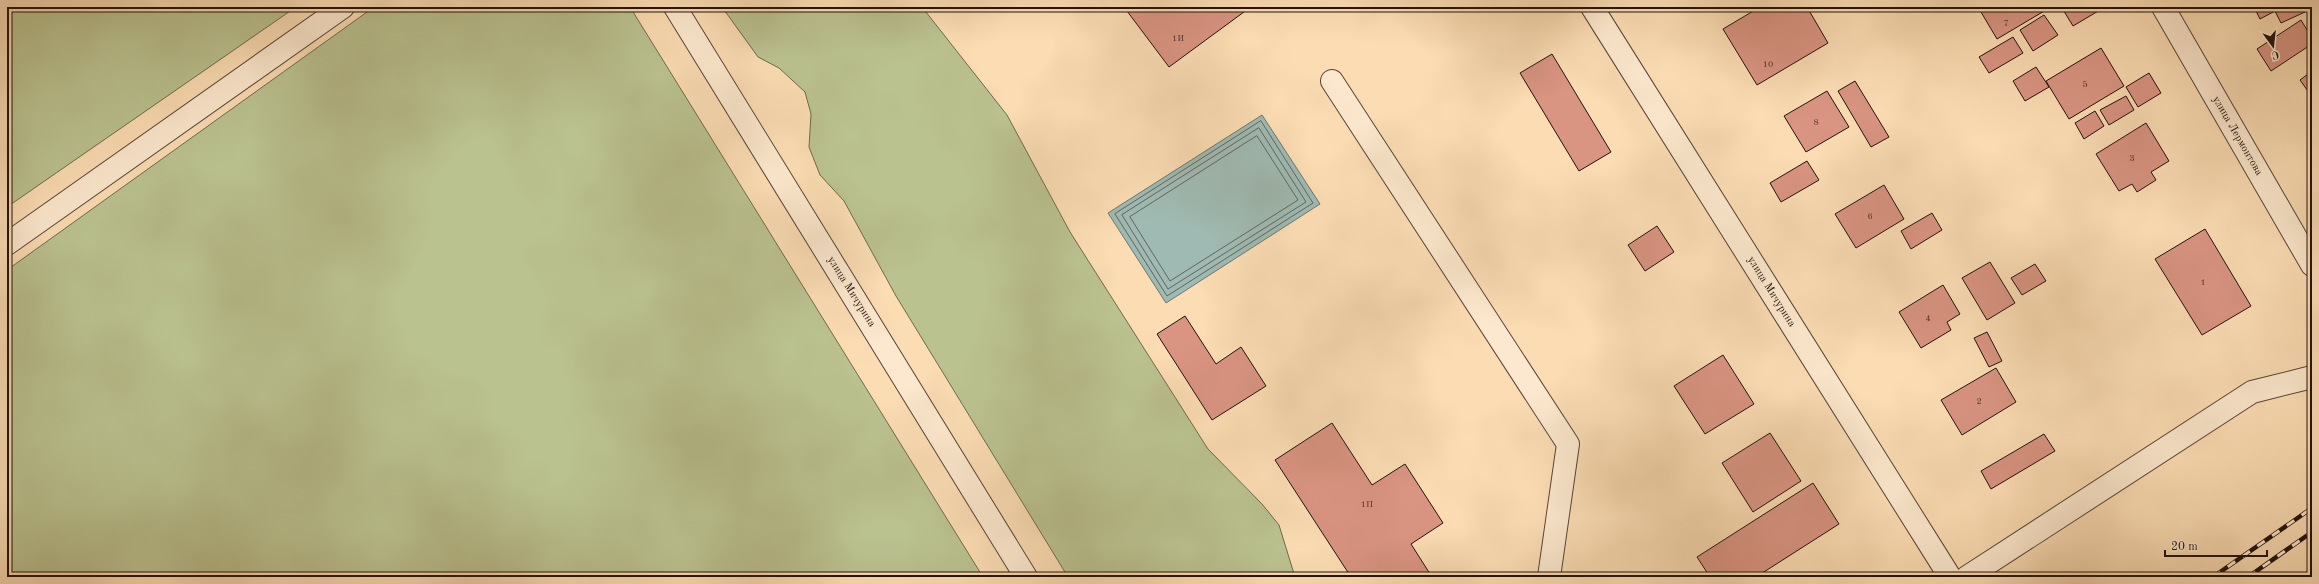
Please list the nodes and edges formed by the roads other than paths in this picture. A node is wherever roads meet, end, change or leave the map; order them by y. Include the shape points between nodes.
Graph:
1 (342, 7) edge
2 (675, 7) edge
3 (1592, 7) edge
4 (2162, 7) edge
5 (1332, 81) dead end
6 (7, 244) edge
7 (2312, 265) edge
8 (2312, 377) edge
9 (1026, 577) edge
10 (1549, 577) edge
11 (1950, 577) edge
12 (1967, 577) edge

1 - 6 street
2 - 9 street, улица Мичурина
3 - 11 street, улица Мичурина
4 - 7 street, улица Лермонтова
5 - 10 street via 1568,444
8 - 12 street via 2252,392

